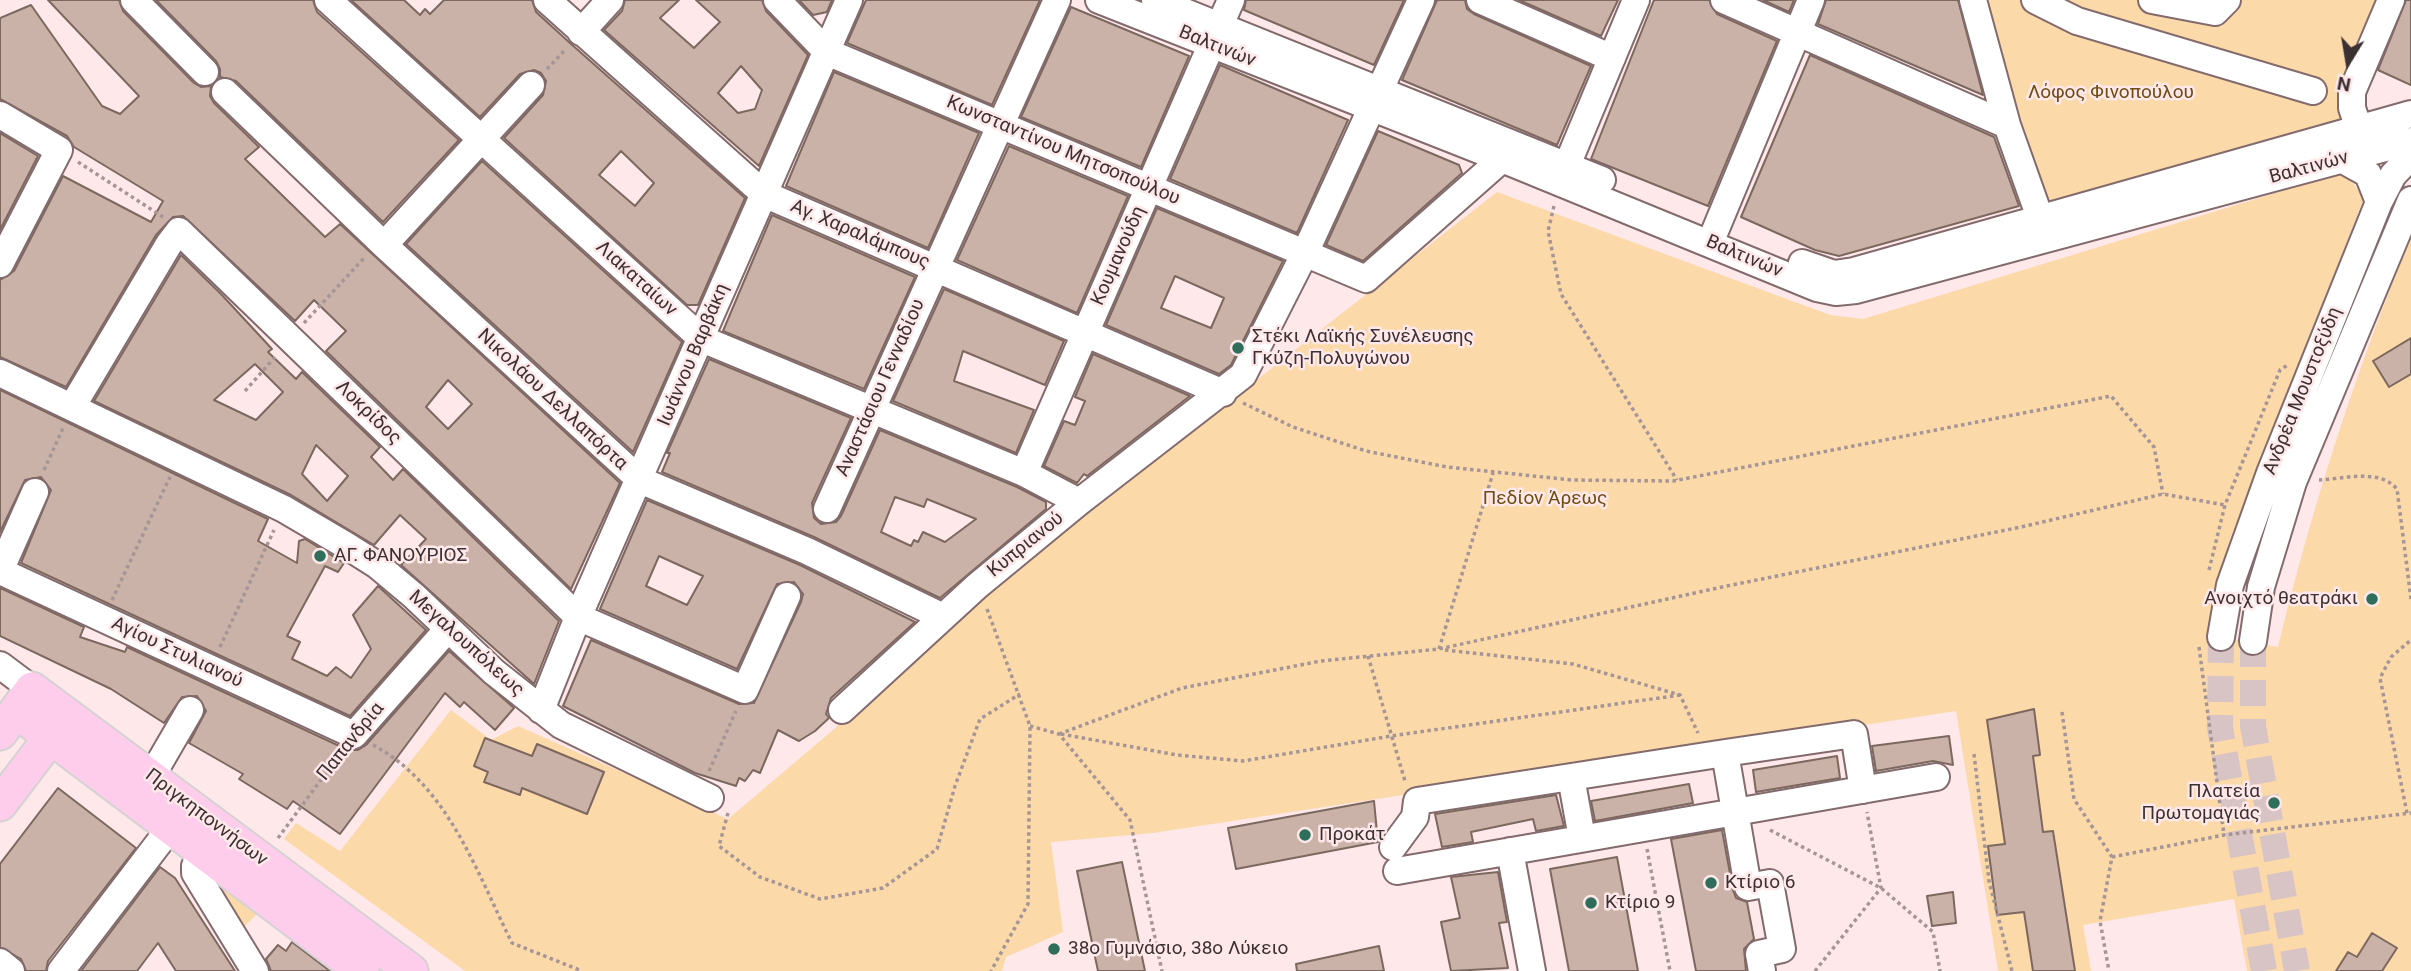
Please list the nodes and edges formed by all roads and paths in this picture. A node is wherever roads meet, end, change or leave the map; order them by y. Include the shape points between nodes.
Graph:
1 (134, 0) edge
2 (328, 0) edge
3 (547, 0) edge
4 (610, 0) edge
5 (777, 0) edge
6 (849, 0) edge
7 (1057, 0) edge
8 (1099, 0) edge
9 (1155, 0) edge
10 (1231, 0) edge
11 (1421, 0) edge
12 (1480, 0) edge
13 (1636, 0) edge
14 (1724, 0) edge
15 (1811, 0) edge
16 (1973, 0) edge
17 (2035, 0) edge
18 (2152, 0) edge
19 (2227, 0) edge
20 (2391, 0) edge
21 (581, 32) junction
22 (1797, 32) junction
23 (1216, 35) junction
24 (827, 52) junction
25 (1612, 58) junction
26 (205, 72) dead end
27 (531, 86) joint
28 (2313, 91) dead end
29 (225, 92) dead end
30 (1377, 100) junction
31 (0, 116) edge
32 (2404, 120) edge
33 (1001, 125) junction
34 (2007, 125) junction
35 (2359, 129) junction
36 (482, 139) junction
37 (2411, 141) edge
38 (59, 150) junction
39 (2411, 156) edge
40 (1502, 159) junction
41 (2341, 159) junction
42 (1563, 174) junction
43 (1149, 187) junction
44 (764, 194) junction
45 (2411, 200) edge
46 (2379, 202) junction
47 (2043, 228) junction
48 (179, 232) junction
49 (1714, 235) junction
50 (380, 241) junction
51 (1305, 253) junction
52 (0, 264) edge
53 (936, 267) junction
54 (1086, 333) junction
55 (702, 339) junction
56 (294, 340) junction
57 (0, 373) edge
58 (245, 391) dead end
59 (1223, 393) junction
60 (72, 407) junction
61 (871, 410) junction
62 (178, 460) junction
63 (1024, 473) junction
64 (1493, 473) junction
65 (640, 480) junction
66 (1677, 480) junction
67 (2293, 482) junction
68 (35, 492) joint
69 (2163, 494) junction
70 (1079, 502) junction
71 (2225, 505) dead end
72 (284, 509) junction
73 (827, 509) dead end
74 (0, 571) edge
75 (976, 586) junction
76 (787, 596) dead end
77 (2411, 599) edge
78 (941, 616) junction
79 (578, 617) junction
80 (103, 619) junction
81 (447, 630) junction
82 (2221, 637) tunnel mouth
83 (2411, 640) edge
84 (2253, 641) tunnel mouth
85 (1439, 649) junction
86 (1368, 656) junction
87 (214, 659) dead end
88 (0, 665) edge
89 (745, 690) junction
90 (1020, 694) junction
91 (1680, 695) junction
92 (12, 708) edge
93 (190, 710) dead end
94 (541, 710) junction
95 (842, 710) dead end
96 (2062, 712) dead end
97 (59, 726) junction
98 (1030, 726) junction
99 (1059, 734) junction
100 (354, 735) junction
101 (1391, 736) junction
102 (1700, 738) dead end
103 (1725, 753) junction
104 (1974, 754) dead end
105 (151, 777) junction
106 (1571, 777) junction
107 (1936, 777) dead end
108 (1405, 782) dead end
109 (1863, 790) junction
110 (713, 799) junction
111 (0, 804) edge
112 (1734, 811) junction
113 (2409, 813) edge
114 (171, 827) junction
115 (1643, 828) junction
116 (1582, 838) junction
117 (1510, 851) junction
118 (206, 854) junction
119 (2112, 857) junction
120 (262, 860) junction
121 (1881, 888) junction
122 (0, 962) edge
123 (11, 971) edge
124 (61, 971) edge
125 (255, 971) edge
126 (362, 971) edge
127 (411, 971) edge
128 (582, 971) edge
129 (991, 971) edge
130 (1162, 971) edge
131 (1532, 971) edge
132 (1670, 971) edge
133 (1762, 971) edge
134 (1815, 971) edge
135 (1940, 971) edge
136 (2011, 971) edge
137 (2109, 971) edge

1 - 26 street
2 - 36 street, Λιακαταίων
3 - 21 street, Αγ. Χαραλάμπους
4 - 21 street
5 - 24 street, Κωνσταντίνου Μητσοπούλου
6 - 24 street, Ιωάννου Βαρβάκη
7 - 33 street, Αναστάσιου Γενναδίου
8 - 23 street, Βαλτινών
9 - 23 street, Βαλτινών
10 - 23 street, Κουμανούδη
11 - 30 street
12 - 25 street
13 - 25 street
14 - 22 street
15 - 22 street
16 - 34 street
17 - 28 street via 2077,21
18 - 19 street via 2215,12
20 - 35 street via 2352,92
21 - 27 path
21 - 44 street, Αγ. Χαραλάμπους
22 - 34 street
22 - 49 street
23 - 30 street, Βαλτινών
23 - 43 street, Κουμανούδη
24 - 33 street, Κωνσταντίνου Μητσοπούλου
24 - 44 street, Ιωάννου Βαρβάκη
25 - 42 street
27 - 36 street
29 - 50 street, Νικολάου Δελλαπόρτα
30 - 40 street, Βαλτινών
30 - 42 street, Βαλτινών
30 - 51 street
31 - 38 street
32 - 35 street, Βαλτινών
33 - 43 street, Κωνσταντίνου Μητσοπούλου
33 - 53 street, Αναστάσιου Γενναδίου
34 - 47 street
35 - 47 street, Βαλτινών
36 - 50 street
36 - 55 street, Λιακαταίων
37 - 41 street, Βαλτινών
38 - 48 path via 156,211
38 - 52 street
39 - 46 street, Ανδρέα Μουστοξύδη via 2393,175
40 - 42 street, Βαλτινών
40 - 51 street, Κωνσταντίνου Μητσοπούλου via 1366,279
41 - 46 street via 2368,174
41 - 47 street, Βαλτινών
42 - 49 street, Βαλτινών
42 - 66 path via 1548,231 1561,294
43 - 51 street, Κωνσταντίνου Μητσοπούλου
43 - 54 street, Κουμανούδη
44 - 53 street, Αγ. Χαραλάμπους
44 - 55 street, Ιωάννου Βαρβάκη
45 - 67 street, Ανδρέα Μουστοξύδη
46 - 82 street, Ανδρέα Μουστοξύδη via 2270,472 2230,585
47 - 49 street, Βαλτινών via 1856,290 1836,292 1817,288
48 - 56 street, Λοκρίδος
48 - 60 street
50 - 56 path via 368,246 376,254 372,259 367,254
50 - 65 street, Νικολάου Δελλαπόρτα
51 - 59 street, Κυπριανού via 1243,375
53 - 54 street, Αγ. Χαραλάμπους
53 - 61 street, Αναστάσιου Γενναδίου
54 - 59 street, Αγ. Χαραλάμπους
54 - 63 street, Κουμανούδη
55 - 61 street, Λιακαταίων
55 - 65 street, Ιωάννου Βαρβάκη
56 - 58 path via 285,355 281,351
56 - 79 street, Λοκρίδος
57 - 60 street, Μεγαλουπόλεως
59 - 64 path via 1293,427 1366,451
59 - 70 street, Κυπριανού
60 - 62 street, Μεγαλουπόλεως
60 - 68 path
61 - 63 street, Λιακαταίων
61 - 73 street, Αναστάσιου Γενναδίου
62 - 72 street, Μεγαλουπόλεως
62 - 80 path
63 - 70 street, Λιακαταίων
64 - 66 path via 1572,480
64 - 85 path
65 - 78 street, Νικολάου Δελλαπόρτα via 807,551
65 - 79 street, Ιωάννου Βαρβάκη
66 - 69 path via 2111,396 2154,447
67 - 77 path via 2378,476 2391,481 2399,496
67 - 84 street, Ανδρέα Μουστοξύδη via 2261,587
68 - 74 street
69 - 71 path
69 - 85 path
70 - 75 street, Κυπριανού
72 - 81 street, Μεγαλουπόλεως via 377,565
72 - 87 path
74 - 80 street, Αγίου Στυλιανού
75 - 78 street, Κυπριανού
75 - 90 path
76 - 89 street
78 - 95 street, Κυπριανού
79 - 89 street, Λοκρίδος
79 - 94 street, Ιωάννου Βαρβάκη
80 - 100 street, Αγίου Στυλιανού
81 - 94 street, Μεγαλουπόλεως
81 - 100 street, Παπανδρία
83 - 113 path via 2391,657 2380,678
85 - 86 path
85 - 91 path via 1573,664
86 - 99 path via 1182,688
86 - 101 path
88 - 92 street, Πριγκηποννήσων
89 - 110 path
90 - 98 path
90 - 110 path via 980,719 937,849 883,888 820,899 760,877 719,846
91 - 101 path
91 - 102 path
92 - 97 main road, Πριγκηποννήσων
93 - 105 street
94 - 110 street, Μεγαλουπόλεως via 561,725
96 - 119 path via 2074,799
97 - 105 main road, Πριγκηποννήσων
97 - 111 main road
97 - 114 main road, Πριγκηποννήσων
98 - 99 path
98 - 129 path via 1028,904
99 - 101 path via 1177,755 1243,761
99 - 130 path via 1130,820
100 - 120 path, Παπανδρία
100 - 128 path via 414,774 443,806 512,943
101 - 108 path
103 - 106 street
103 - 109 street via 1854,734
103 - 112 street
104 - 136 path via 1989,881
105 - 120 main road, Πριγκηποννήσων
106 - 116 street
106 - 117 street via 1418,801 1394,859
107 - 109 street
109 - 112 street
109 - 121 path
112 - 115 street
112 - 121 path
112 - 133 street via 1748,887 1770,883 1782,949 1759,954
113 - 119 path via 2224,835
114 - 118 main road, Πριγκηποννήσων
114 - 124 street
115 - 116 street
115 - 132 path
116 - 117 street
117 - 131 street
118 - 125 street via 195,866 195,873
118 - 126 main road, Πριγκηποννήσων
119 - 137 path via 2099,921
120 - 127 main road, Πριγκηποννήσων
121 - 134 path
121 - 135 path via 1933,932
122 - 123 street

